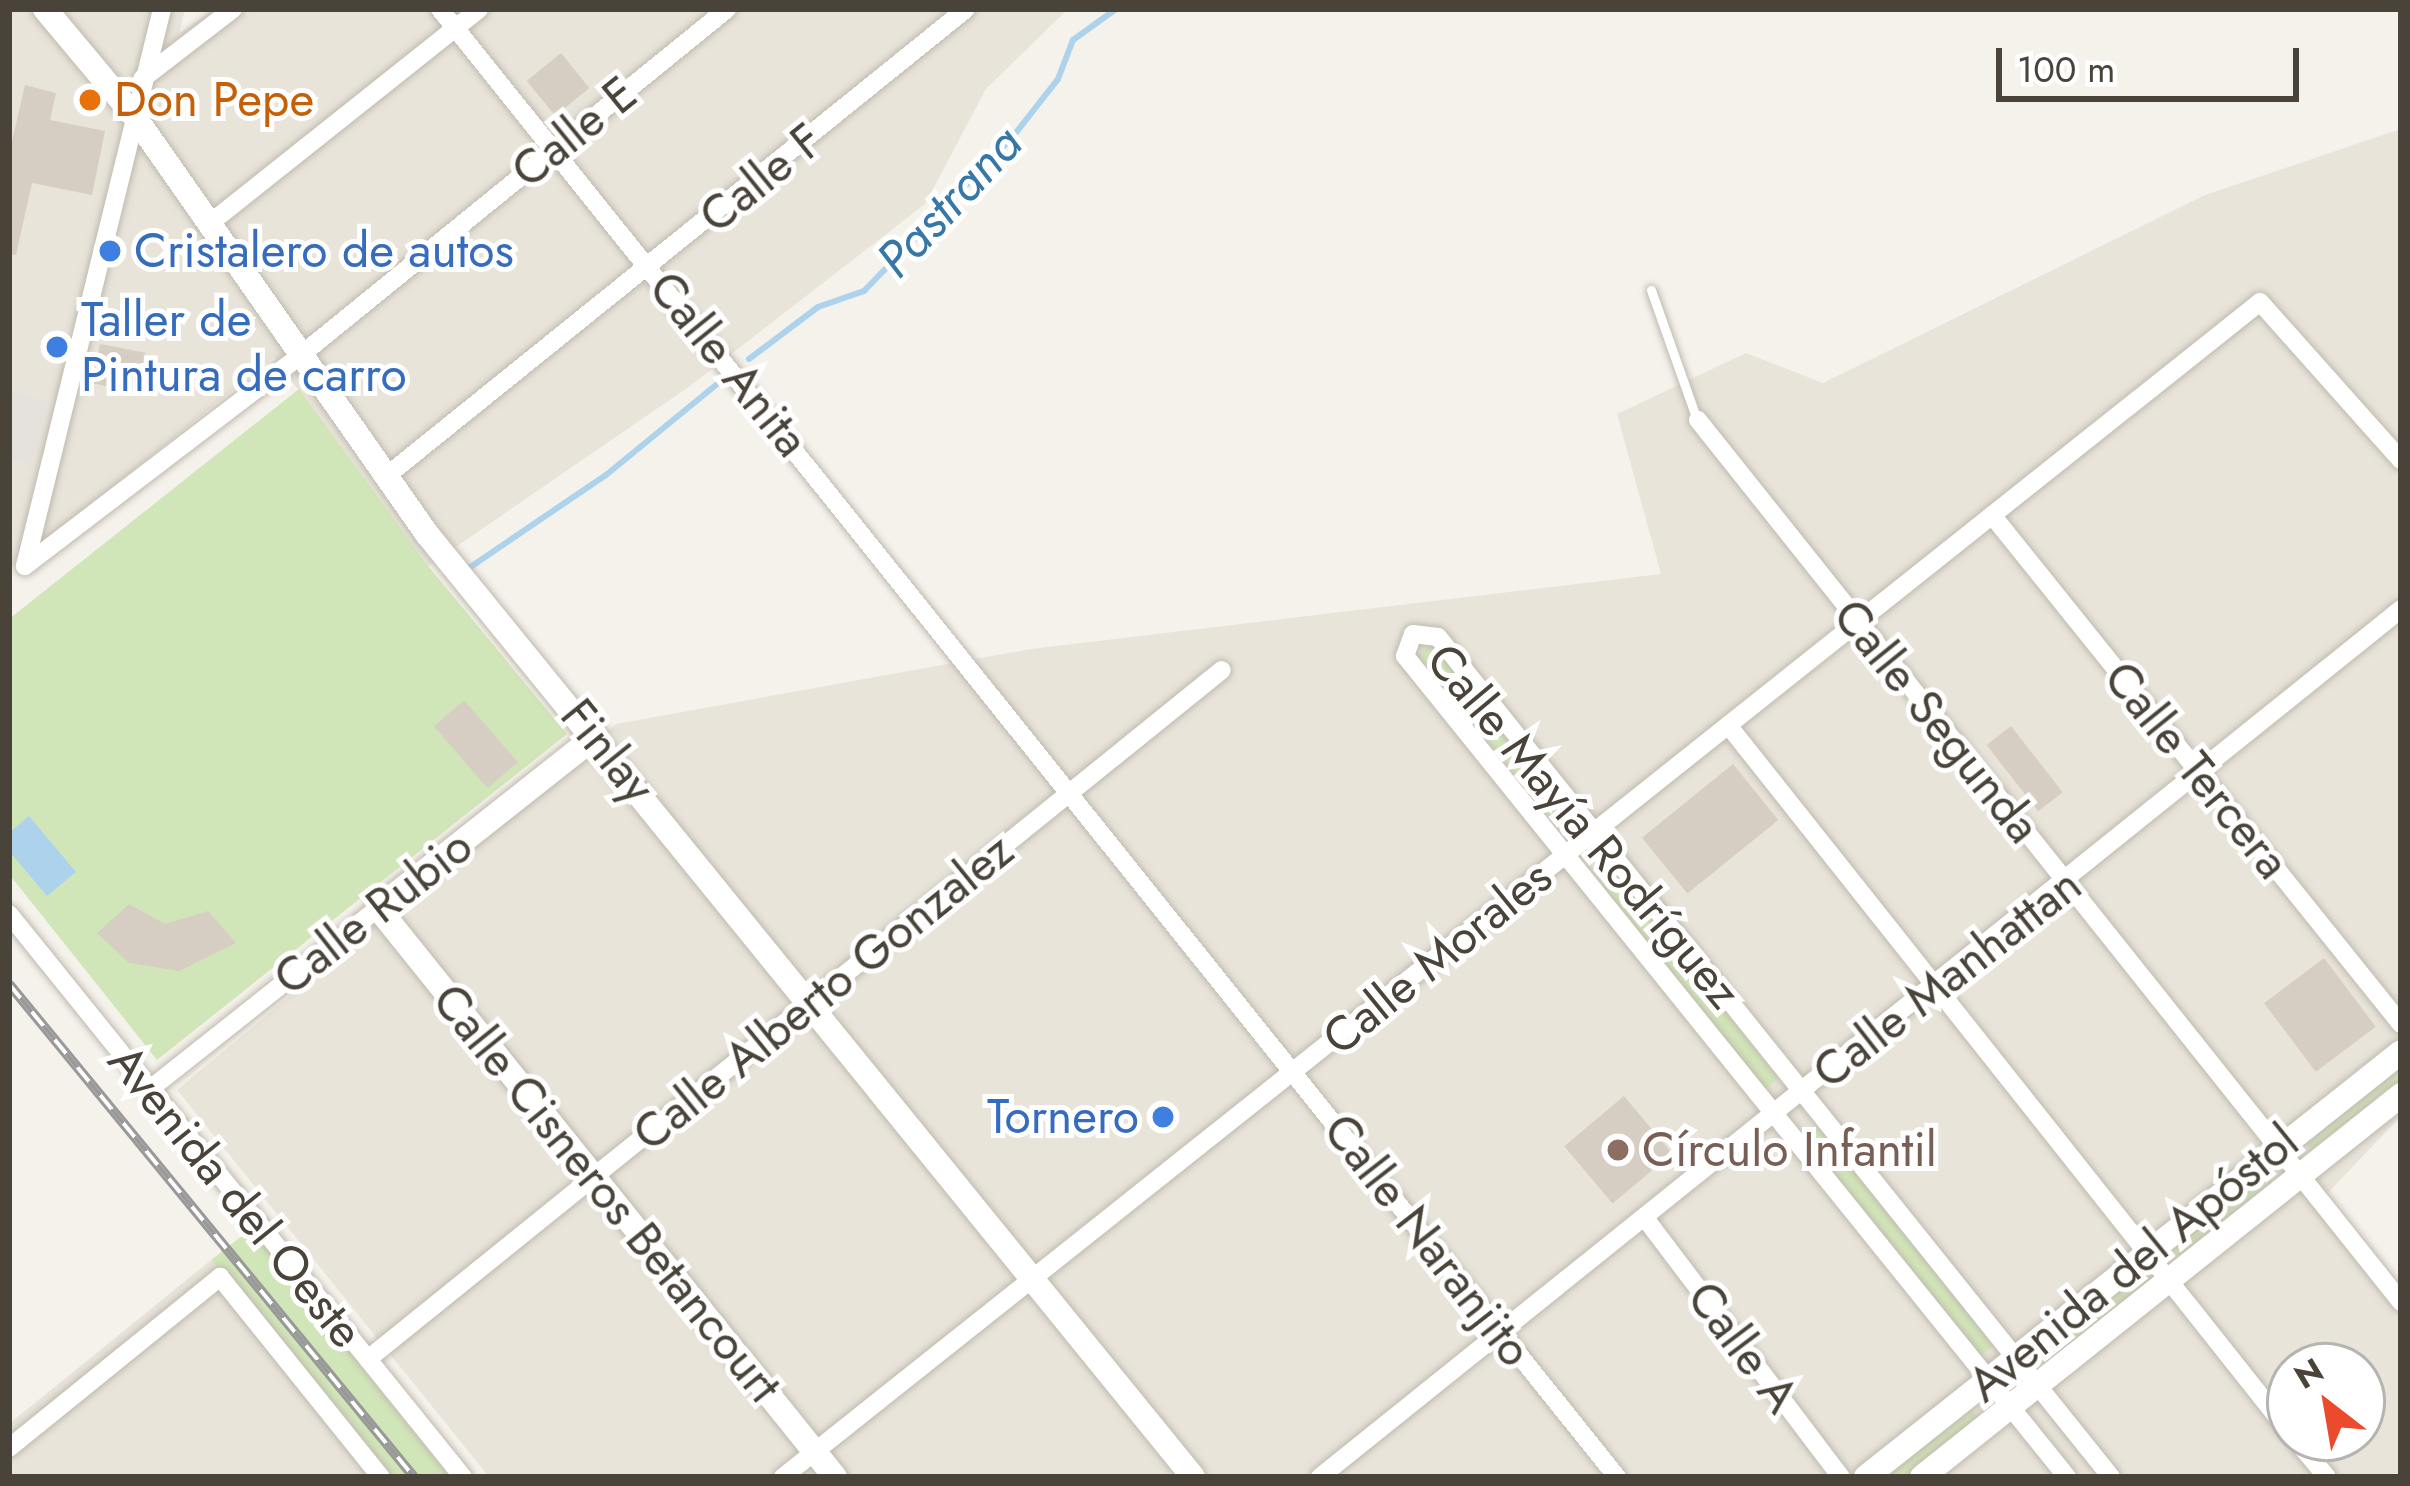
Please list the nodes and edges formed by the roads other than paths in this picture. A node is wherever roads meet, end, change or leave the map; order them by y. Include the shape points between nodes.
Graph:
1 (45, 9) edge
2 (163, 9) edge
3 (233, 9) edge
4 (440, 9) edge
5 (479, 9) edge
6 (727, 9) edge
7 (966, 9) edge
8 (455, 28) junction
9 (141, 80) junction
10 (125, 104) junction
11 (553, 147) junction
12 (208, 224) junction
13 (652, 268) junction
14 (1651, 290) dead end
15 (301, 355) junction
16 (1698, 421) joint
17 (2401, 460) edge
18 (384, 478) junction
19 (1992, 515) junction
20 (2401, 609) edge
21 (1858, 622) junction
22 (1222, 670) dead end
23 (1017, 721) joint
24 (1728, 725) junction
25 (596, 736) junction
26 (2201, 775) junction
27 (1072, 791) junction
28 (1594, 832) junction
29 (1565, 854) junction
30 (2067, 884) junction
31 (378, 908) junction
32 (9, 914) edge
33 (1933, 989) junction
34 (811, 1002) junction
35 (2401, 1024) edge
36 (2401, 1052) edge
37 (1294, 1071) junction
38 (150, 1089) junction
39 (1802, 1091) junction
40 (2401, 1095) edge
41 (1775, 1115) junction
42 (2279, 1145) junction
43 (2301, 1172) junction
44 (594, 1177) junction
45 (1646, 1218) junction
46 (2143, 1253) junction
47 (1033, 1278) junction
48 (2166, 1283) junction
49 (2401, 1302) edge
50 (1502, 1333) junction
51 (2014, 1356) junction
52 (368, 1359) junction
53 (1988, 1378) junction
54 (2038, 1385) junction
55 (2266, 1404) edge
56 (2010, 1406) junction
57 (9, 1448) edge
58 (814, 1452) junction
59 (381, 1477) edge
60 (463, 1477) edge
61 (783, 1477) edge
62 (835, 1477) edge
63 (1193, 1477) edge
64 (1320, 1477) edge
65 (1617, 1477) edge
66 (1841, 1477) edge
67 (1866, 1477) edge
68 (1922, 1477) edge
69 (2067, 1477) edge
70 (2111, 1477) edge

1 - 10 street, Finlay
2 - 9 street
3 - 9 street
4 - 8 street, Calle Anita
5 - 8 street
6 - 11 street, Calle E
7 - 13 street, Calle F
8 - 11 street, Calle Anita
8 - 12 street
9 - 10 street
10 - 12 street, Finlay
10 - 15 street, Calle E via 25,566
11 - 13 street, Calle Anita
11 - 15 street, Calle E
12 - 15 street, Finlay
13 - 18 street, Calle F
13 - 23 street, Calle Anita
14 - 16 lane
15 - 18 street, Finlay
16 - 21 street, Calle Segunda
17 - 19 street, Calle Morales via 2260,302
18 - 25 street, Finlay
19 - 21 street, Calle Morales
19 - 26 street, Calle Tercera
20 - 26 street, Calle Manhattan
21 - 24 street, Calle Morales
21 - 30 street, Calle Segunda
22 - 27 street, Calle Alberto Gonzalez
23 - 27 street, Calle Naranjito
24 - 28 street, Calle Morales
24 - 33 street
25 - 31 street, Calle Rubio
25 - 34 street, Finlay
26 - 30 street, Calle Manhattan
26 - 35 street, Calle Tercera
27 - 34 street, Calle Alberto Gonzalez
27 - 37 street, Calle Naranjito
28 - 29 street, Calle Morales
28 - 29 street, Calle Mayía Rodríguez via 1438,637 1413,634 1406,656
28 - 39 street, Calle Mayía Rodríguez
29 - 37 street, Calle Morales
29 - 41 street, Calle Mayía Rodríguez
30 - 33 street, Calle Manhattan
30 - 42 street, Calle Segunda
31 - 38 street, Calle Rubio
31 - 44 street, Calle Cisneros Betancourt
32 - 38 street, Avenida del Oeste
33 - 39 street, Calle Manhattan
33 - 46 street
34 - 44 street, Calle Alberto Gonzalez
34 - 47 street, Finlay
36 - 42 street, Avenida del Apóstol
37 - 47 street, Calle Morales
37 - 50 street, Calle Naranjito
38 - 52 street, Avenida del Oeste
39 - 41 street, Calle Manhattan
39 - 51 street, Calle Mayía Rodríguez
40 - 43 street, Avenida del Apóstol
41 - 45 street, Calle Manhattan
41 - 53 street, Calle Mayía Rodríguez
42 - 43 street, Calle Segunda
42 - 46 street, Avenida del Apóstol
43 - 48 street, Avenida del Apóstol
43 - 49 street, Calle Segunda
44 - 52 street, Calle Alberto Gonzalez
44 - 58 street, Calle Cisneros Betancourt
45 - 50 street, Calle Manhattan
45 - 66 street, Calle A
46 - 48 street
46 - 51 street, Avenida del Apóstol
47 - 58 street, Calle Morales
47 - 63 street, Finlay
48 - 54 street, Avenida del Apóstol
48 - 55 street
50 - 64 street, Calle Manhattan
50 - 65 street, Calle Naranjito
51 - 53 street, Avenida del Apóstol
51 - 54 street, Calle Mayía Rodríguez
52 - 60 street, Avenida del Oeste
53 - 56 street, Calle Mayía Rodríguez
53 - 67 street, Avenida del Apóstol
54 - 56 street, Avenida del Apóstol
54 - 70 street, Calle Mayía Rodríguez
56 - 68 street, Avenida del Apóstol
56 - 69 street, Calle Mayía Rodríguez
57 - 59 street, Avenida del Oeste via 220,1277
58 - 61 street, Calle Morales
58 - 62 street, Calle Cisneros Betancourt

